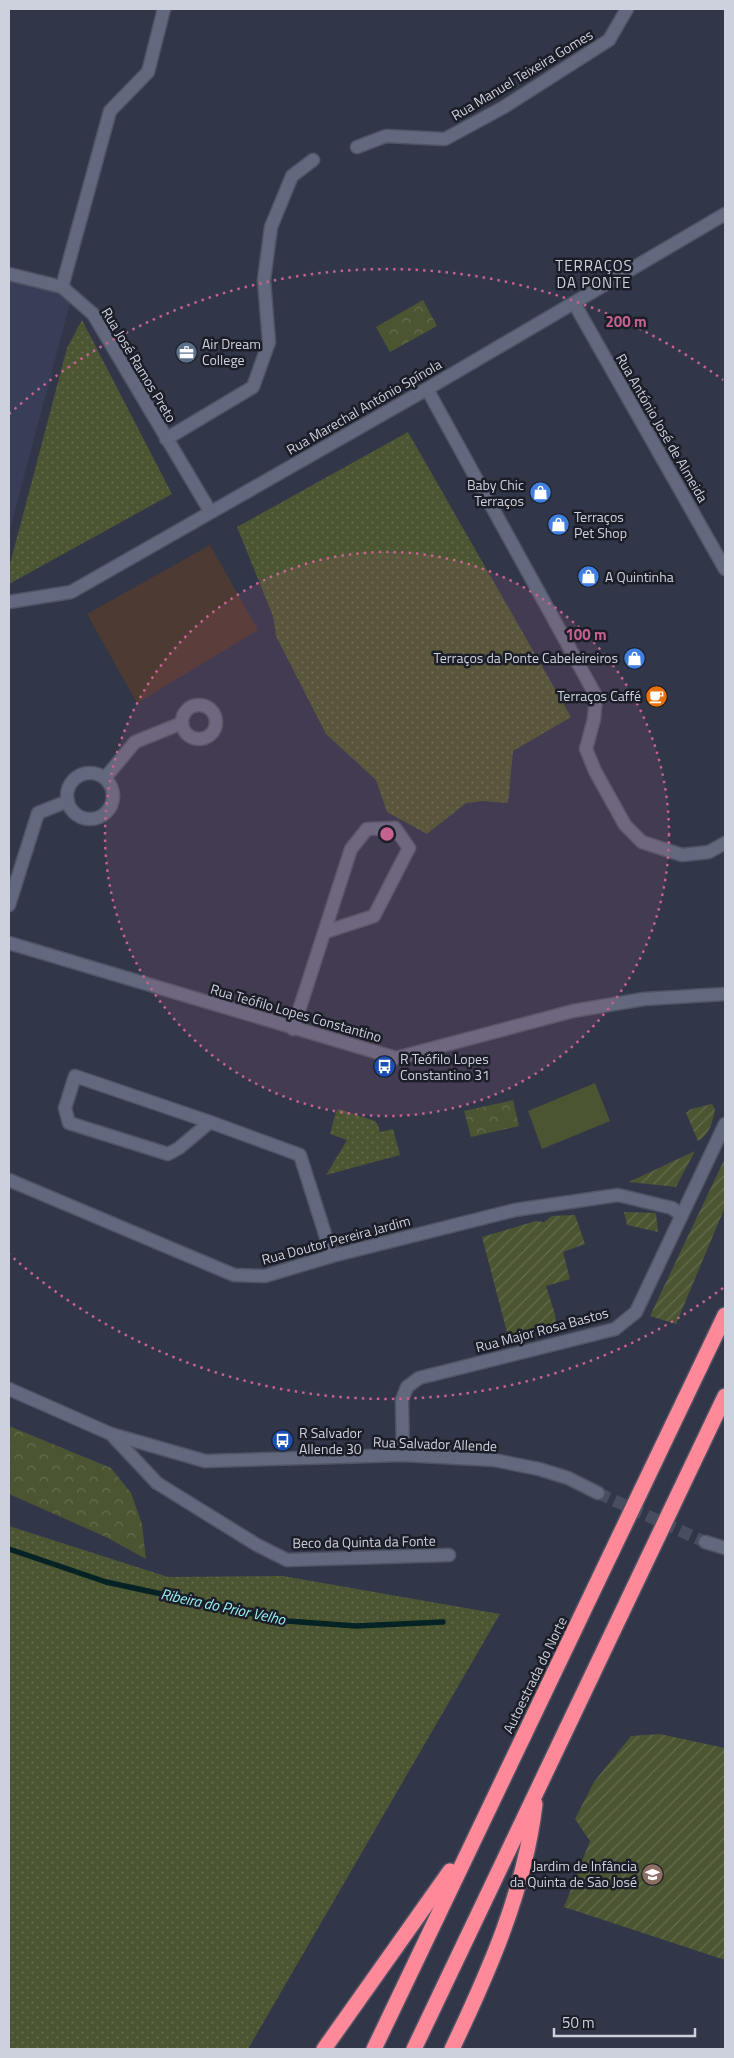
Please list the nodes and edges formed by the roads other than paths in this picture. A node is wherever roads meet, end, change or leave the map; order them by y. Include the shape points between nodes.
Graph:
1 (164, 9) edge
2 (627, 9) edge
3 (357, 147) dead end
4 (313, 160) dead end
5 (725, 214) edge
6 (9, 274) edge
7 (62, 287) junction
8 (574, 303) junction
9 (427, 389) junction
10 (166, 439) junction
11 (210, 512) junction
12 (725, 569) edge
13 (9, 602) edge
14 (182, 723) dead end
15 (105, 778) junction
16 (68, 801) junction
17 (725, 843) edge
18 (9, 905) edge
19 (324, 932) junction
20 (9, 943) edge
21 (725, 994) edge
22 (293, 1029) junction
23 (210, 1122) junction
24 (725, 1124) edge
25 (9, 1180) edge
26 (681, 1215) junction
27 (332, 1256) junction
28 (725, 1315) edge
29 (9, 1390) edge
30 (725, 1396) edge
31 (110, 1434) junction
32 (403, 1455) junction
33 (598, 1493) tunnel mouth
34 (705, 1542) tunnel mouth
35 (724, 1550) edge
36 (450, 1555) dead end
37 (536, 1793) junction
38 (476, 1836) junction
39 (324, 2049) edge
40 (374, 2049) edge
41 (414, 2049) edge
42 (452, 2049) edge

1 - 7 street via 148,72 110,111
2 - 3 street, Rua Manuel Teixeira Gomes via 609,40 504,107 444,139 386,136
4 - 10 street via 292,176 271,227 264,280 269,342 253,387
5 - 8 street, Rua Marechal António Spínola
6 - 7 street, Rua José Ramos Preto
7 - 10 street, Rua José Ramos Preto via 93,314
8 - 9 street, Rua Marechal António Spínola
8 - 12 street, Rua António José de Almeida
9 - 11 street, Rua Marechal António Spínola
9 - 17 street via 596,696 586,749 625,825 642,842 682,855 709,852
10 - 11 street, Rua José Ramos Preto
11 - 13 street, Rua Marechal António Spínola via 71,592
14 - 15 street via 135,742
15 - 16 street via 94,773 78,776 69,788
15 - 16 street via 114,797 112,805 101,816 84,818
16 - 18 street via 38,812
19 - 19 street via 374,916 409,848 395,828 367,828 350,849
19 - 22 street
20 - 22 street, Rua Teófilo Lopes Constantino
21 - 22 street, Rua Teófilo Lopes Constantino via 644,999 573,1011 396,1058
23 - 23 street via 76,1076 65,1108 69,1123 168,1154
23 - 27 street via 300,1155
24 - 26 street, Rua Major Rosa Bastos
25 - 27 street, Rua Doutor Pereira Jardim via 234,1275 265,1276
26 - 27 street, Rua Doutor Pereira Jardim via 672,1208 618,1195 515,1210
26 - 32 street, Rua Major Rosa Bastos via 636,1312 615,1329 419,1378 407,1387 402,1400
28 - 38 highway, Autoestrada do Norte
29 - 31 street, Rua Salvador Allende
30 - 37 highway
31 - 32 street, Rua Salvador Allende via 204,1461
31 - 36 street, Beco da Quinta da Fonte via 157,1483 257,1545 288,1560
32 - 33 street, Rua Salvador Allende via 494,1460 568,1478
34 - 35 street
37 - 41 highway
37 - 42 highway via 522,1877 505,1927
38 - 39 highway
38 - 40 highway, Autoestrada do Norte

